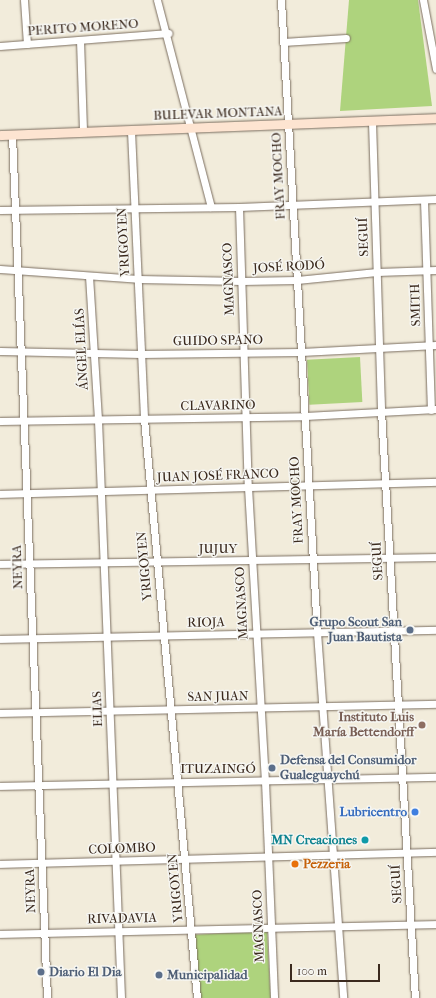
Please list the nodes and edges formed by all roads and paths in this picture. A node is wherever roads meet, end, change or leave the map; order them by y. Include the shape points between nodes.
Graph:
1 (25, 0) edge
2 (157, 0) edge
3 (281, 0) edge
4 (423, 0) edge
5 (168, 33) junction
6 (346, 38) dead end
7 (433, 38) edge
8 (80, 40) junction
9 (283, 42) junction
10 (27, 44) junction
11 (0, 46) edge
12 (436, 69) edge
13 (436, 118) edge
14 (372, 122) junction
15 (288, 125) junction
16 (192, 128) junction
17 (131, 130) junction
18 (83, 132) junction
19 (0, 135) edge
20 (12, 135) junction
21 (424, 200) junction
22 (436, 200) edge
23 (375, 201) junction
24 (292, 205) junction
25 (134, 206) junction
26 (211, 207) junction
27 (239, 207) junction
28 (0, 210) edge
29 (15, 210) junction
30 (0, 269) edge
31 (18, 270) junction
32 (426, 270) junction
33 (436, 270) edge
34 (377, 272) junction
35 (89, 276) junction
36 (138, 279) junction
37 (297, 280) junction
38 (242, 281) junction
39 (433, 345) edge
40 (380, 348) junction
41 (0, 351) edge
42 (21, 351) junction
43 (244, 352) junction
44 (301, 352) junction
45 (94, 353) junction
46 (141, 354) junction
47 (434, 409) edge
48 (381, 411) junction
49 (305, 416) junction
50 (246, 417) junction
51 (144, 419) junction
52 (98, 420) junction
53 (0, 421) edge
54 (24, 421) junction
55 (436, 482) edge
56 (386, 483) junction
57 (309, 485) junction
58 (248, 487) junction
59 (150, 490) junction
60 (101, 491) junction
61 (0, 494) edge
62 (27, 494) junction
63 (436, 557) edge
64 (390, 558) junction
65 (313, 559) junction
66 (252, 561) junction
67 (104, 562) junction
68 (158, 562) junction
69 (29, 563) junction
70 (0, 564) edge
71 (436, 630) edge
72 (394, 631) junction
73 (317, 632) junction
74 (255, 634) junction
75 (163, 636) junction
76 (107, 637) junction
77 (33, 638) junction
78 (0, 639) edge
79 (436, 704) edge
80 (398, 705) junction
81 (323, 707) junction
82 (260, 708) junction
83 (171, 710) junction
84 (110, 711) junction
85 (36, 712) junction
86 (0, 713) edge
87 (436, 777) edge
88 (402, 778) junction
89 (327, 780) junction
90 (179, 781) junction
91 (265, 781) junction
92 (113, 783) junction
93 (39, 785) junction
94 (0, 786) edge
95 (407, 852) junction
96 (436, 852) edge
97 (332, 854) junction
98 (268, 856) junction
99 (185, 859) junction
100 (116, 861) junction
101 (42, 863) junction
102 (0, 864) edge
103 (436, 924) edge
104 (411, 925) junction
105 (337, 926) junction
106 (192, 930) junction
107 (271, 930) junction
108 (119, 931) junction
109 (45, 933) junction
110 (0, 934) edge
111 (47, 998) edge
112 (121, 998) edge
113 (198, 998) edge
114 (274, 998) edge
115 (343, 998) edge
116 (415, 998) edge

1 - 10 street
2 - 5 street
3 - 9 street, FRAY MOCHO
4 - 7 street
5 - 8 street, PERITO MORENO
5 - 16 street
6 - 9 street
7 - 12 street
8 - 10 street, PERITO MORENO
8 - 18 street
9 - 15 street, FRAY MOCHO
10 - 11 street, PERITO MORENO
13 - 14 main road, BULEVAR MONTANA
14 - 15 main road, BULEVAR MONTANA
14 - 23 street, SEGUÍ
15 - 16 main road, BULEVAR MONTANA
15 - 24 street, FRAY MOCHO
16 - 17 main road, BULEVAR MONTANA
16 - 26 street
17 - 18 main road, BULEVAR MONTANA
17 - 25 street, YRIGOYEN
18 - 20 main road, BULEVAR MONTANA
19 - 20 main road, BULEVAR MONTANA
20 - 29 street, NEYRA
21 - 22 street
21 - 23 street
21 - 32 street, SMITH
23 - 24 street
23 - 34 street, SEGUÍ
24 - 27 street
24 - 37 street, FRAY MOCHO
25 - 26 street
25 - 29 street
25 - 36 street, YRIGOYEN
26 - 27 street
27 - 38 street, MAGNASCO
28 - 29 street
29 - 31 street, NEYRA
30 - 31 street, JOSÉ RODÓ
31 - 35 street, JOSÉ RODÓ
31 - 42 street, NEYRA
32 - 33 street, JOSÉ RODÓ
32 - 34 street, JOSÉ RODÓ
32 - 39 street, SMITH
34 - 37 street, JOSÉ RODÓ
34 - 40 street, SEGUÍ
35 - 36 street, JOSÉ RODÓ
35 - 45 street, ÁNGEL ELÍAS
36 - 38 street, JOSÉ RODÓ
36 - 46 street, YRIGOYEN
37 - 38 street, JOSÉ RODÓ
37 - 44 street, FRAY MOCHO
38 - 43 street, MAGNASCO
39 - 40 street, GUIDO SPANO
39 - 47 street, SMITH
40 - 44 street, GUIDO SPANO
40 - 48 street, SEGUÍ
41 - 42 street, GUIDO SPANO
42 - 45 street, GUIDO SPANO
42 - 54 street, NEYRA
43 - 44 street, GUIDO SPANO
43 - 46 street, GUIDO SPANO
43 - 50 street, MAGNASCO
44 - 49 street, FRAY MOCHO
45 - 46 street, GUIDO SPANO
45 - 52 street, ÁNGEL ELÍAS
46 - 51 street, YRIGOYEN
47 - 48 street, CLAVARINO
48 - 49 street, CLAVARINO
48 - 56 street, SEGUÍ
49 - 50 street, CLAVARINO
49 - 57 street, FRAY MOCHO
50 - 51 street, CLAVARINO
50 - 58 street, MAGNASCO
51 - 52 street, CLAVARINO
51 - 59 street, YRIGOYEN
52 - 54 street, CLAVARINO
52 - 60 street, ELIAS
53 - 54 street, CLAVARINO
54 - 62 street, NEYRA
55 - 56 street, JUAN JOSÉ FRANCO
56 - 57 street, JUAN JOSÉ FRANCO
56 - 64 street, SEGUÍ
57 - 58 street, JUAN JOSÉ FRANCO
57 - 65 street, FRAY MOCHO
58 - 59 street, JUAN JOSÉ FRANCO
58 - 66 street, MAGNASCO
59 - 60 street, JUAN JOSÉ FRANCO
59 - 68 street, YRIGOYEN
60 - 62 street, JUAN JOSÉ FRANCO
60 - 67 street, ELIAS
61 - 62 street, JUAN JOSÉ FRANCO
62 - 69 street, NEYRA
63 - 64 street, JUJUY
64 - 65 street, JUJUY
64 - 72 street, SEGUÍ
65 - 66 street, JUJUY
65 - 73 street, FRAY MOCHO
66 - 68 street, JUJUY
66 - 74 street, MAGNASCO
67 - 68 street, JUJUY
67 - 69 street, JUJUY
67 - 76 street, ELIAS
68 - 75 street, YRIGOYEN
69 - 70 street, JUJUY
69 - 77 street, NEYRA
71 - 72 street, RIOJA
72 - 73 street, RIOJA
72 - 80 street, SEGUÍ
73 - 74 street, RIOJA
73 - 81 street, FRAY MOCHO
74 - 75 street, RIOJA
74 - 82 street, MAGNASCO
75 - 76 street, RIOJA
75 - 83 street, YRIGOYEN
76 - 77 street, RIOJA
76 - 84 street, ELIAS
77 - 78 street, RIOJA
77 - 85 street, NEYRA
79 - 80 street, SAN JUAN
80 - 81 street, SAN JUAN
80 - 88 street, SEGUÍ
81 - 82 street, SAN JUAN
81 - 89 street, FRAY MOCHO
82 - 83 street, SAN JUAN
82 - 91 street, MAGNASCO
83 - 84 street, SAN JUAN
83 - 90 street, YRIGOYEN
84 - 85 street, SAN JUAN
84 - 92 street, ELIAS
85 - 86 street, SAN JUAN
85 - 93 street, NEYRA
87 - 88 street, ITUZAINGÓ
88 - 89 street, ITUZAINGÓ
88 - 95 street, SEGUÍ
89 - 91 street, ITUZAINGÓ
89 - 97 street, FRAY MOCHO
90 - 91 street, ITUZAINGÓ
90 - 92 street, ITUZAINGÓ
90 - 99 street, YRIGOYEN
91 - 98 street, MAGNASCO
92 - 93 street, ITUZAINGÓ
92 - 100 street, ELIAS
93 - 94 street, ITUZAINGÓ
93 - 101 street, NEYRA
95 - 96 street, COLOMBO
95 - 97 street, COLOMBO
95 - 104 street, SEGUÍ
97 - 98 street, COLOMBO
97 - 105 street, FRAY MOCHO
98 - 99 street, COLOMBO
98 - 107 street, MAGNASCO
99 - 100 street, COLOMBO
99 - 106 street, YRIGOYEN
100 - 101 street, COLOMBO
100 - 108 street, ELIAS
101 - 102 street, COLOMBO
101 - 109 street, NEYRA
103 - 104 street, RIVADAVIA
104 - 105 street, RIVADAVIA
104 - 116 street, SEGUÍ
105 - 107 street, RIVADAVIA
105 - 115 street, FRAY MOCHO
106 - 107 street, RIVADAVIA
106 - 108 street, RIVADAVIA
106 - 113 street, YRIGOYEN
107 - 114 street, MAGNASCO
108 - 109 street, RIVADAVIA
108 - 112 street, ELIAS
109 - 110 street, RIVADAVIA
109 - 111 street, NEYRA

